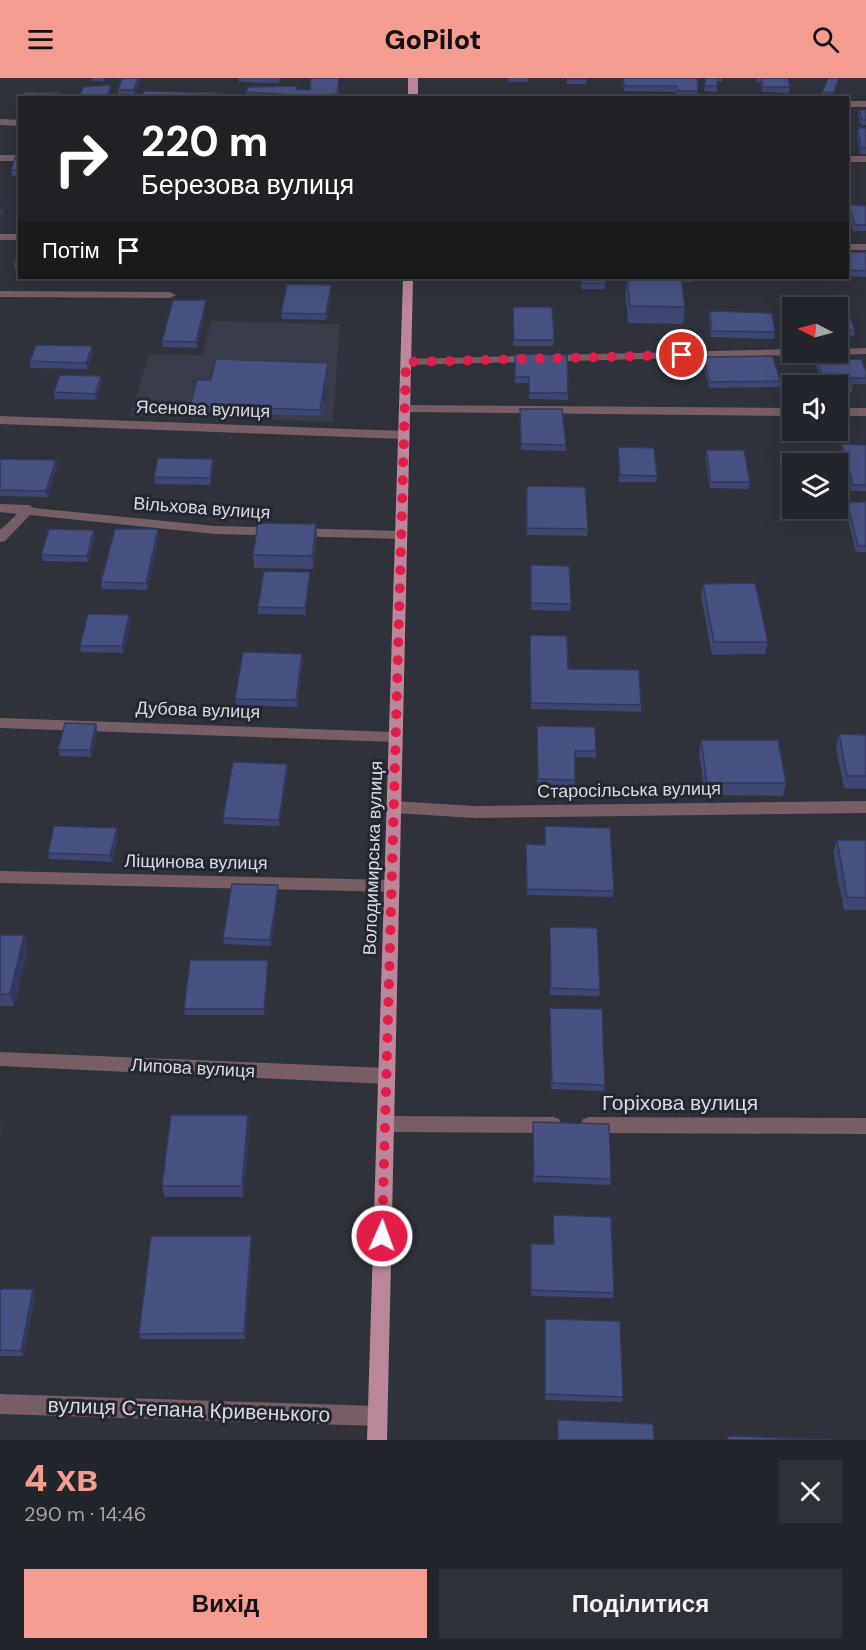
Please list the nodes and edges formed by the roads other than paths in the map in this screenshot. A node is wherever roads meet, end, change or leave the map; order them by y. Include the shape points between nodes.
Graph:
1 (413, 78) edge
2 (413, 96) edge
3 (849, 104) edge
4 (866, 104) edge
5 (0, 122) edge
6 (18, 123) edge
7 (0, 158) edge
8 (18, 158) edge
9 (849, 159) edge
10 (866, 159) edge
11 (0, 237) edge
12 (18, 237) edge
13 (849, 247) edge
14 (866, 247) edge
15 (408, 279) edge
16 (0, 294) edge
17 (170, 296) dead end
18 (866, 351) edge
19 (848, 352) edge
20 (782, 353) edge
21 (406, 362) junction
22 (405, 410) junction
23 (782, 412) edge
24 (848, 412) edge
25 (866, 412) edge
26 (0, 420) edge
27 (404, 435) junction
28 (0, 508) edge
29 (29, 509) junction
30 (401, 535) junction
31 (0, 538) edge
32 (0, 723) edge
33 (395, 737) junction
34 (393, 807) junction
35 (866, 807) edge
36 (0, 877) edge
37 (392, 886) junction
38 (0, 1059) edge
39 (386, 1076) junction
40 (385, 1124) junction
41 (866, 1126) edge
42 (0, 1404) edge
43 (377, 1416) junction
44 (376, 1440) edge

1 - 2 main road
3 - 4 street
5 - 6 street
7 - 8 street
9 - 10 street
11 - 12 street
13 - 14 street
15 - 21 main road, Володимирська вулиця
16 - 17 street
18 - 19 street
20 - 21 street
21 - 22 main road, Володимирська вулиця
22 - 23 street
22 - 27 main road, Володимирська вулиця
24 - 25 street
26 - 27 street, Ясенова вулиця
27 - 30 main road, Володимирська вулиця
28 - 29 street, Вільхова вулиця
29 - 30 street, Вільхова вулиця via 215,530
29 - 31 street
30 - 33 main road, Володимирська вулиця
32 - 33 street, Дубова вулиця
33 - 34 main road, Володимирська вулиця
34 - 35 street, Старосільська вулиця via 475,812
34 - 37 main road, Володимирська вулиця
36 - 37 street, Ліщинова вулиця
37 - 39 main road, Володимирська вулиця
38 - 39 street, Липова вулиця
39 - 40 main road, Володимирська вулиця
40 - 41 street, Горіхова вулиця
40 - 43 main road, Володимирська вулиця
42 - 43 street, вулиця Степана Кривенького
43 - 44 main road, Володимирська вулиця

